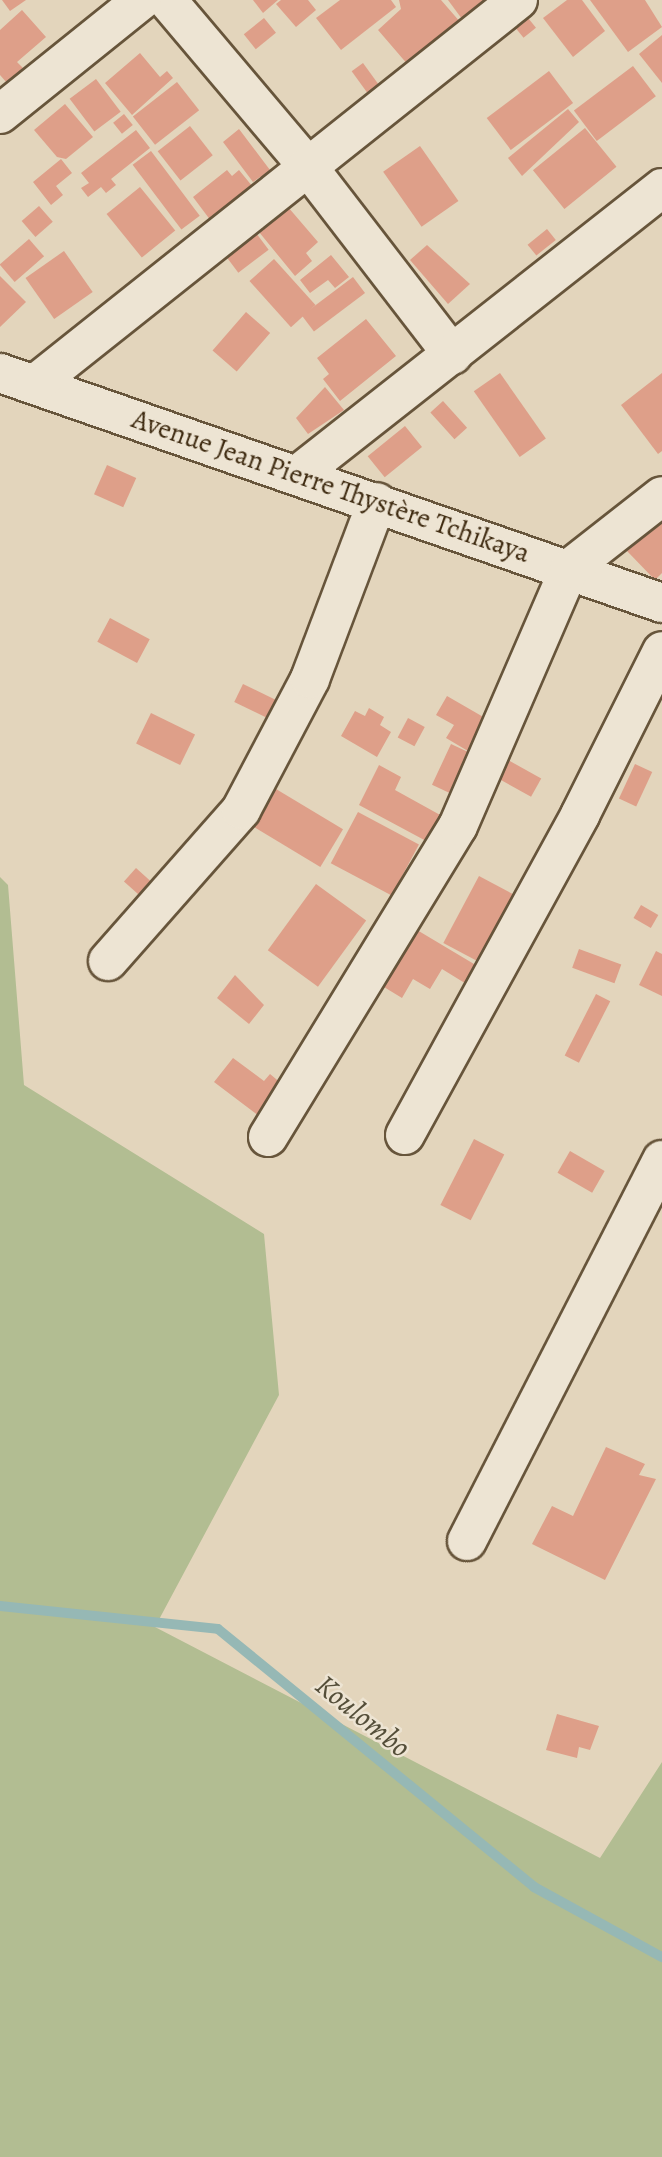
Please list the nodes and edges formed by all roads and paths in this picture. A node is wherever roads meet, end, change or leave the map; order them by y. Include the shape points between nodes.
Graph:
1 (142, 0) edge
2 (166, 0) edge
3 (517, 0) edge
4 (0, 114) edge
5 (308, 167) junction
6 (662, 188) edge
7 (453, 355) junction
8 (18, 378) edge
9 (300, 473) junction
10 (662, 496) edge
11 (377, 502) junction
12 (569, 569) junction
13 (662, 603) edge
14 (662, 651) edge
15 (108, 961) dead end
16 (405, 1135) dead end
17 (268, 1136) dead end
18 (662, 1160) edge
19 (467, 1541) dead end

1 - 4 street
2 - 5 street
3 - 5 street
5 - 7 street
5 - 8 street
6 - 7 street
7 - 9 street
8 - 9 street, Avenue Jean Pierre Thystère Tchikaya
9 - 11 street, Avenue Jean Pierre Thystère Tchikaya
10 - 12 street
11 - 12 street, Avenue Jean Pierre Thystère Tchikaya
11 - 15 street via 310,679 241,810
12 - 13 street, Avenue Jean Pierre Thystère Tchikaya
12 - 17 street via 458,826
14 - 16 street via 580,815
18 - 19 street

